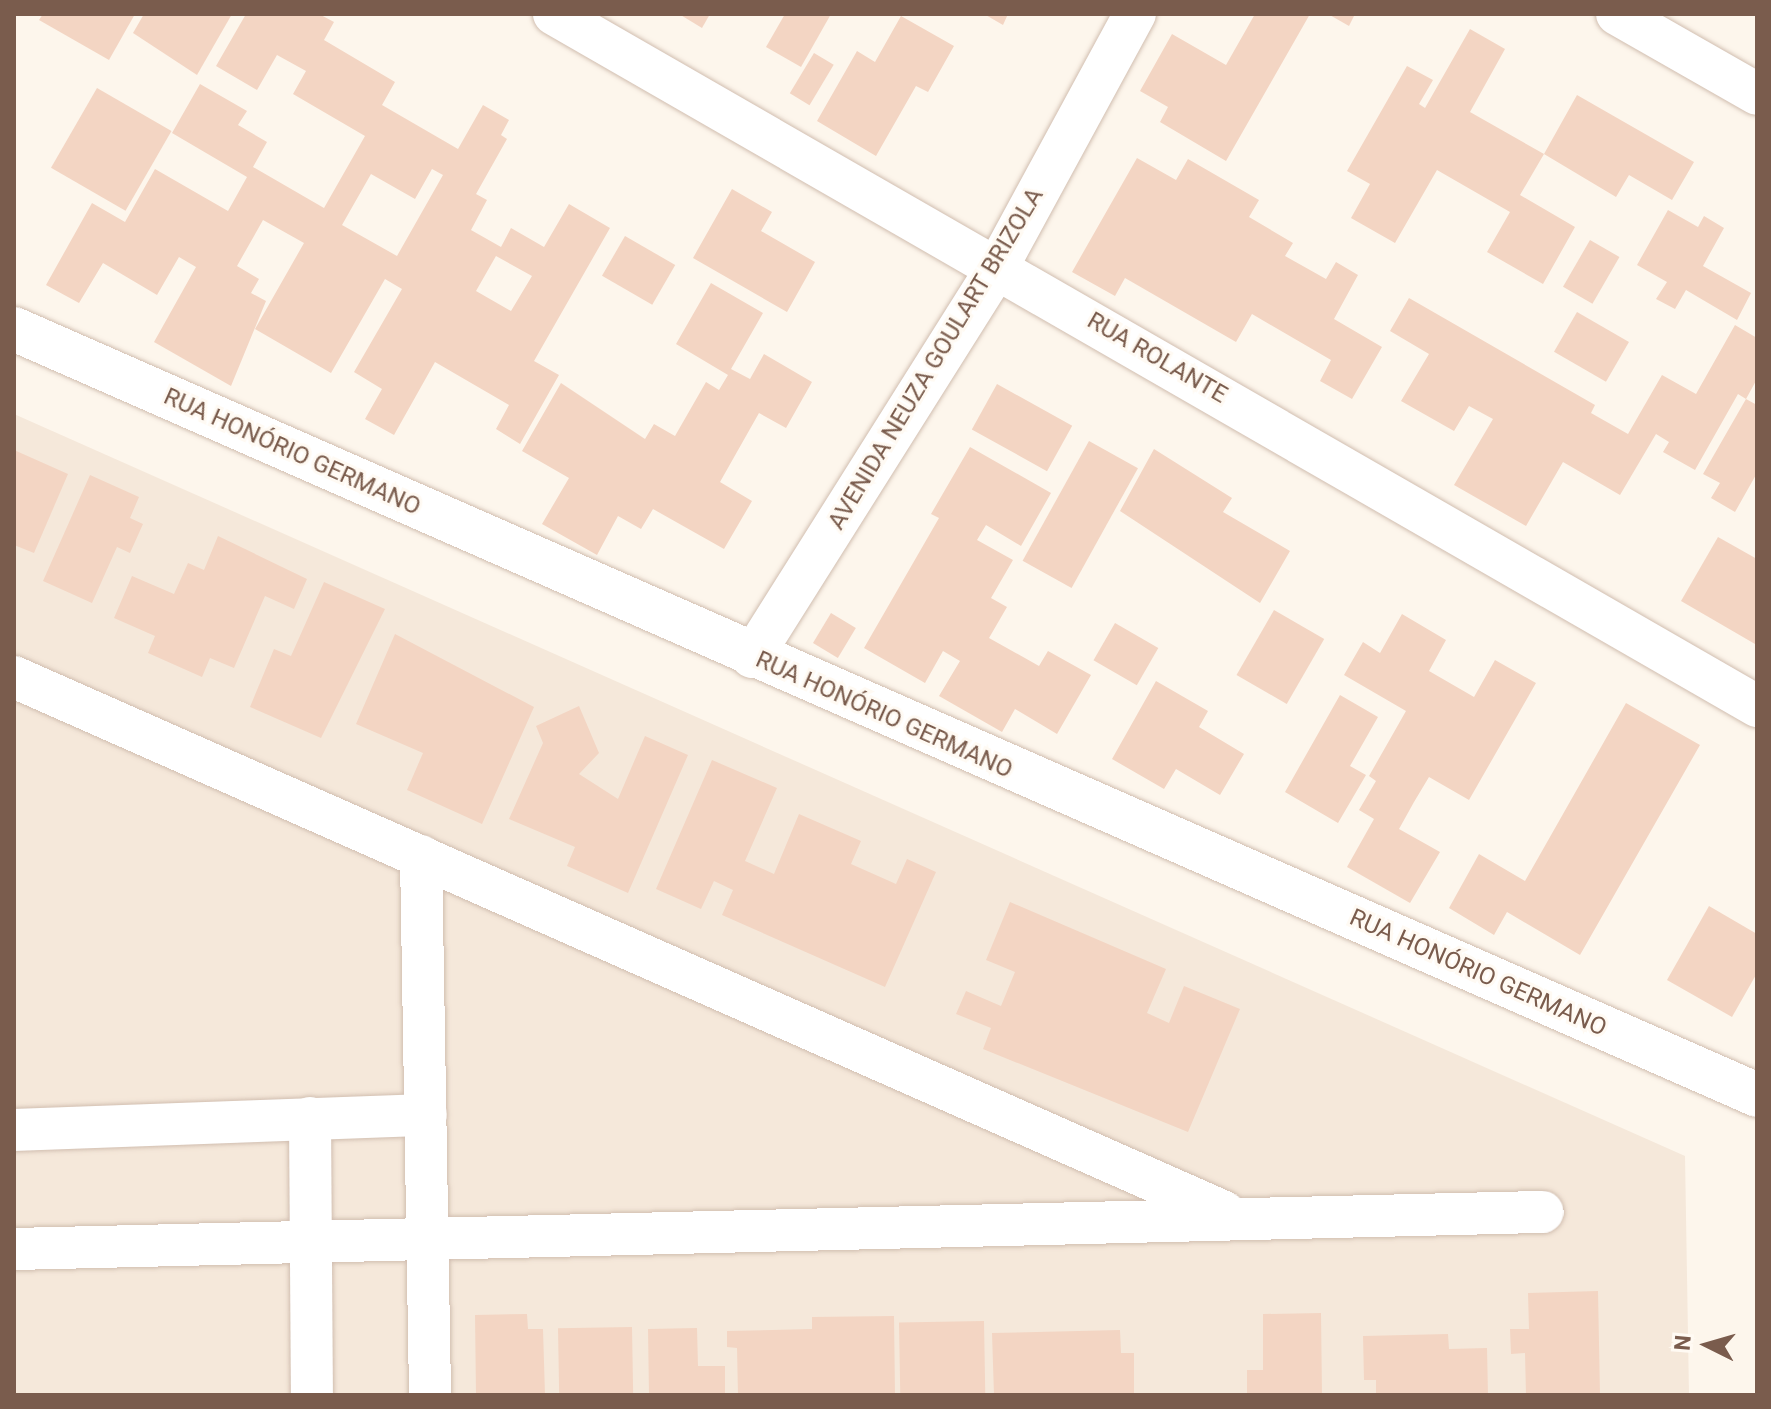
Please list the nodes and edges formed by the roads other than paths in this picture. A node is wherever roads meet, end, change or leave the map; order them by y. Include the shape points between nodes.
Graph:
1 (554, 14) edge
2 (1135, 14) edge
3 (1617, 14) edge
4 (1757, 94) edge
5 (998, 266) junction
6 (14, 329) edge
7 (752, 657) junction
8 (14, 677) edge
9 (1757, 706) edge
10 (421, 856) junction
11 (1757, 1095) edge
12 (426, 1115) junction
13 (310, 1118) junction
14 (14, 1130) edge
15 (1543, 1212) dead end
16 (1234, 1217) junction
17 (428, 1237) junction
18 (311, 1239) junction
19 (14, 1249) edge
20 (312, 1395) edge
21 (430, 1395) edge

1 - 5 street, RUA ROLANTE
2 - 5 street, AVENIDA NEUZA GOULART BRIZOLA
3 - 4 street
5 - 7 street, AVENIDA NEUZA GOULART BRIZOLA
5 - 9 street, RUA ROLANTE
6 - 7 street, RUA HONÓRIO GERMANO
7 - 11 street, RUA HONÓRIO GERMANO
8 - 10 street
10 - 12 street
10 - 16 street
12 - 13 street
12 - 17 street
13 - 14 street
13 - 18 street
15 - 16 street
16 - 17 street
17 - 18 street
17 - 21 street
18 - 19 street
18 - 20 street

